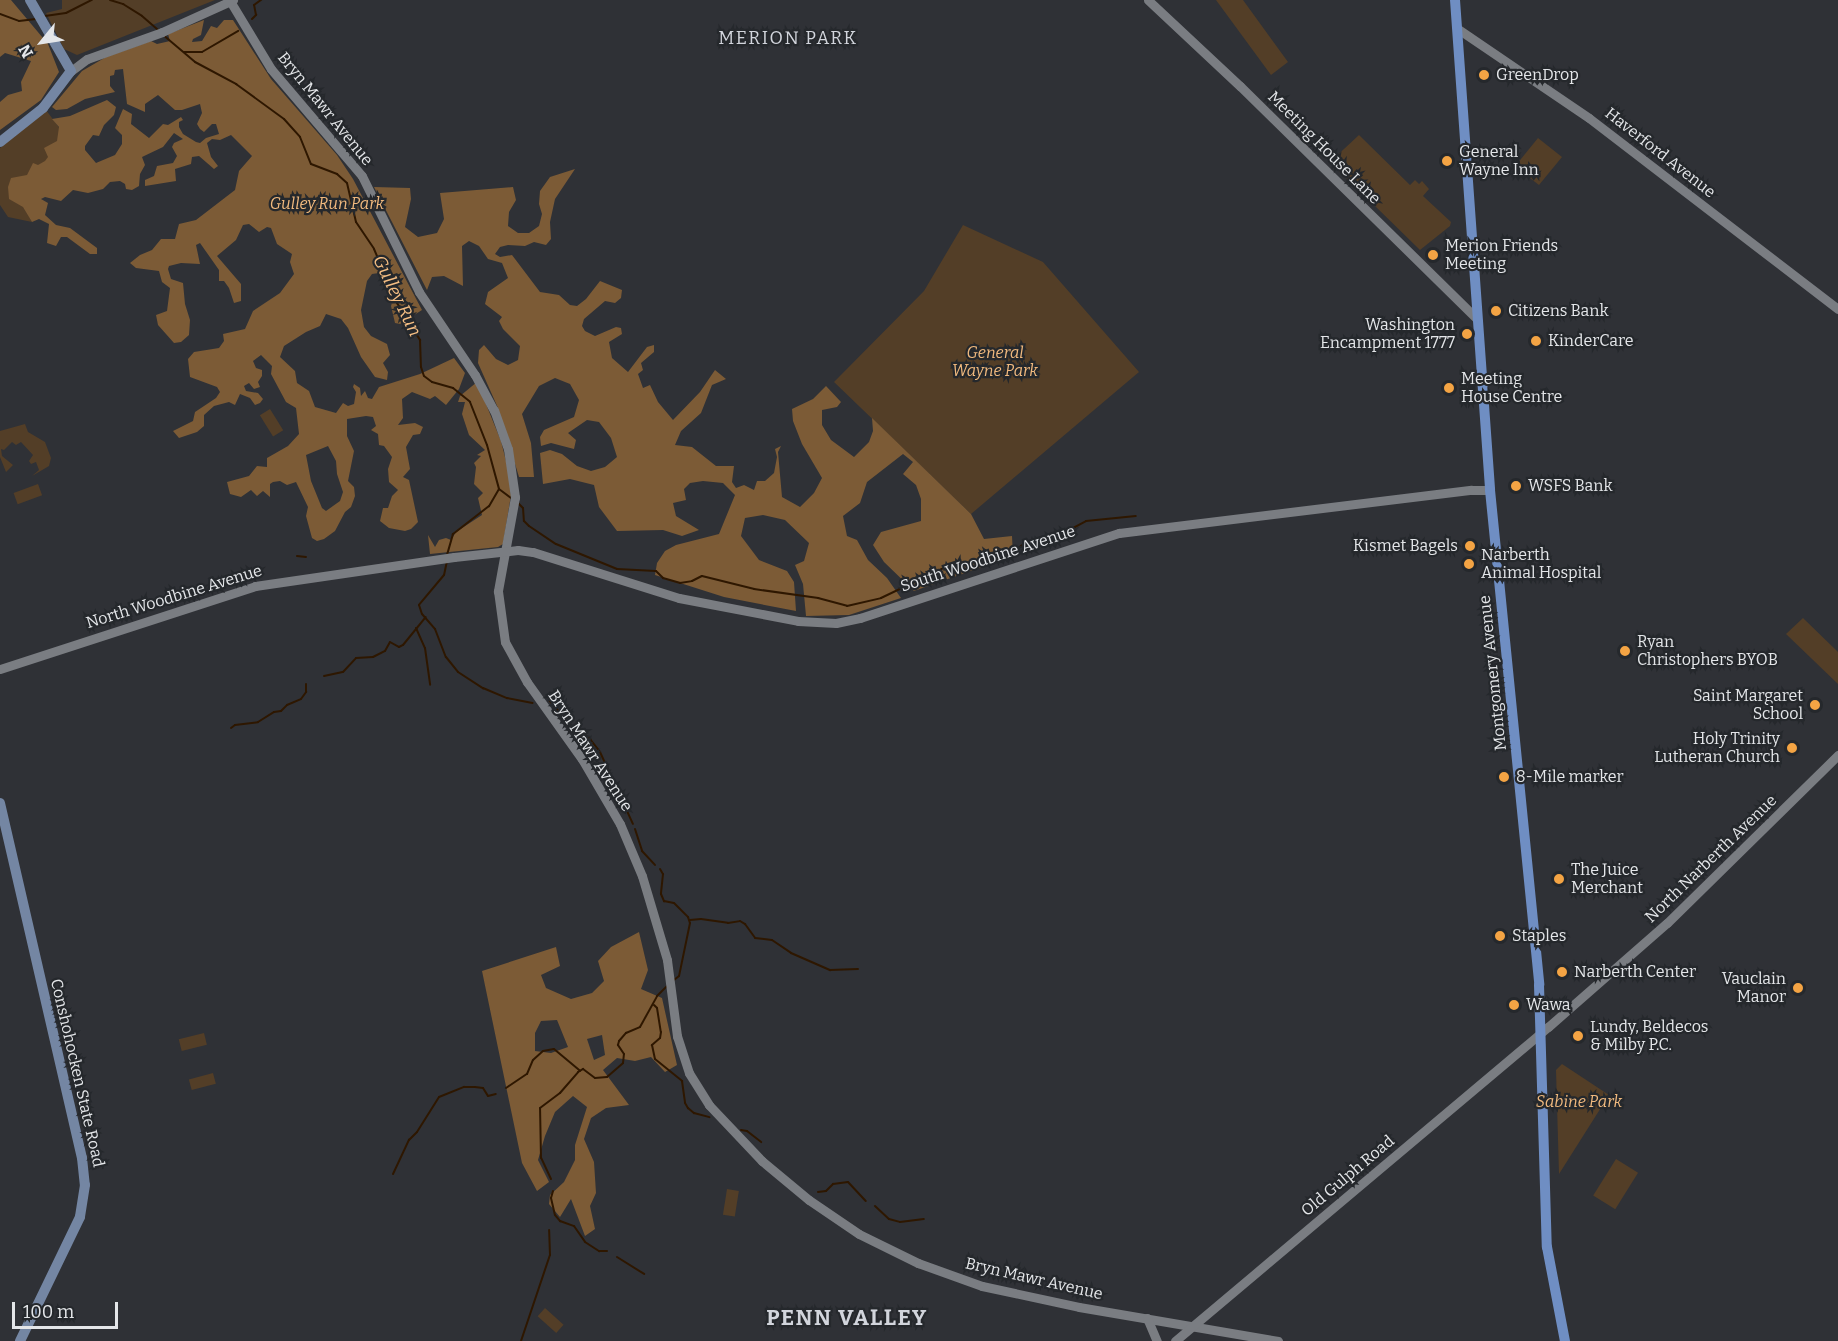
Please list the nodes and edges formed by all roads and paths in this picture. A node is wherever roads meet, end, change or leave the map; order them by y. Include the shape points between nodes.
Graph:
1 (30, 0) edge
2 (1148, 0) edge
3 (1455, 0) edge
4 (231, 1) edge
5 (1458, 28) junction
6 (71, 71) junction
7 (0, 142) edge
8 (1838, 309) edge
9 (1477, 319) junction
10 (1490, 490) junction
11 (504, 552) junction
12 (0, 669) edge
13 (1838, 755) edge
14 (0, 803) edge
15 (1541, 1033) junction
16 (1147, 1318) junction
17 (1193, 1326) junction
18 (20, 1341) edge
19 (1156, 1341) edge
20 (1175, 1341) edge
21 (1278, 1341) edge
22 (1565, 1341) edge

1 - 6 main road
2 - 9 street, Meeting House Lane
3 - 5 main road, Montgomery Avenue
4 - 6 street via 87,59
4 - 11 street, Bryn Mawr Avenue via 271,69 362,176 419,292 494,410 508,449 515,497
5 - 8 street, Haverford Avenue via 1589,118
5 - 9 main road, Montgomery Avenue
6 - 7 main road via 43,108
9 - 10 main road, Montgomery Avenue
10 - 11 street, South Woodbine Avenue via 1119,533 836,623 798,621 679,597 533,552
10 - 15 main road, Montgomery Avenue
11 - 12 street, North Woodbine Avenue via 255,586
11 - 16 street, Bryn Mawr Avenue via 498,591 505,642 526,682 582,759 620,824 646,886 669,975 677,1036 689,1073 709,1105 762,1161 809,1200 859,1234 908,1258 982,1286
13 - 15 street, North Narberth Avenue via 1700,892
14 - 18 main road, Conshohocken State Road via 86,1185 80,1217
15 - 17 street, Old Gulph Road
15 - 22 main road, Montgomery Avenue via 1547,1247
16 - 17 street, Bryn Mawr Avenue
16 - 19 street
17 - 20 street, Old Gulph Road
17 - 21 street, Bryn Mawr Avenue

